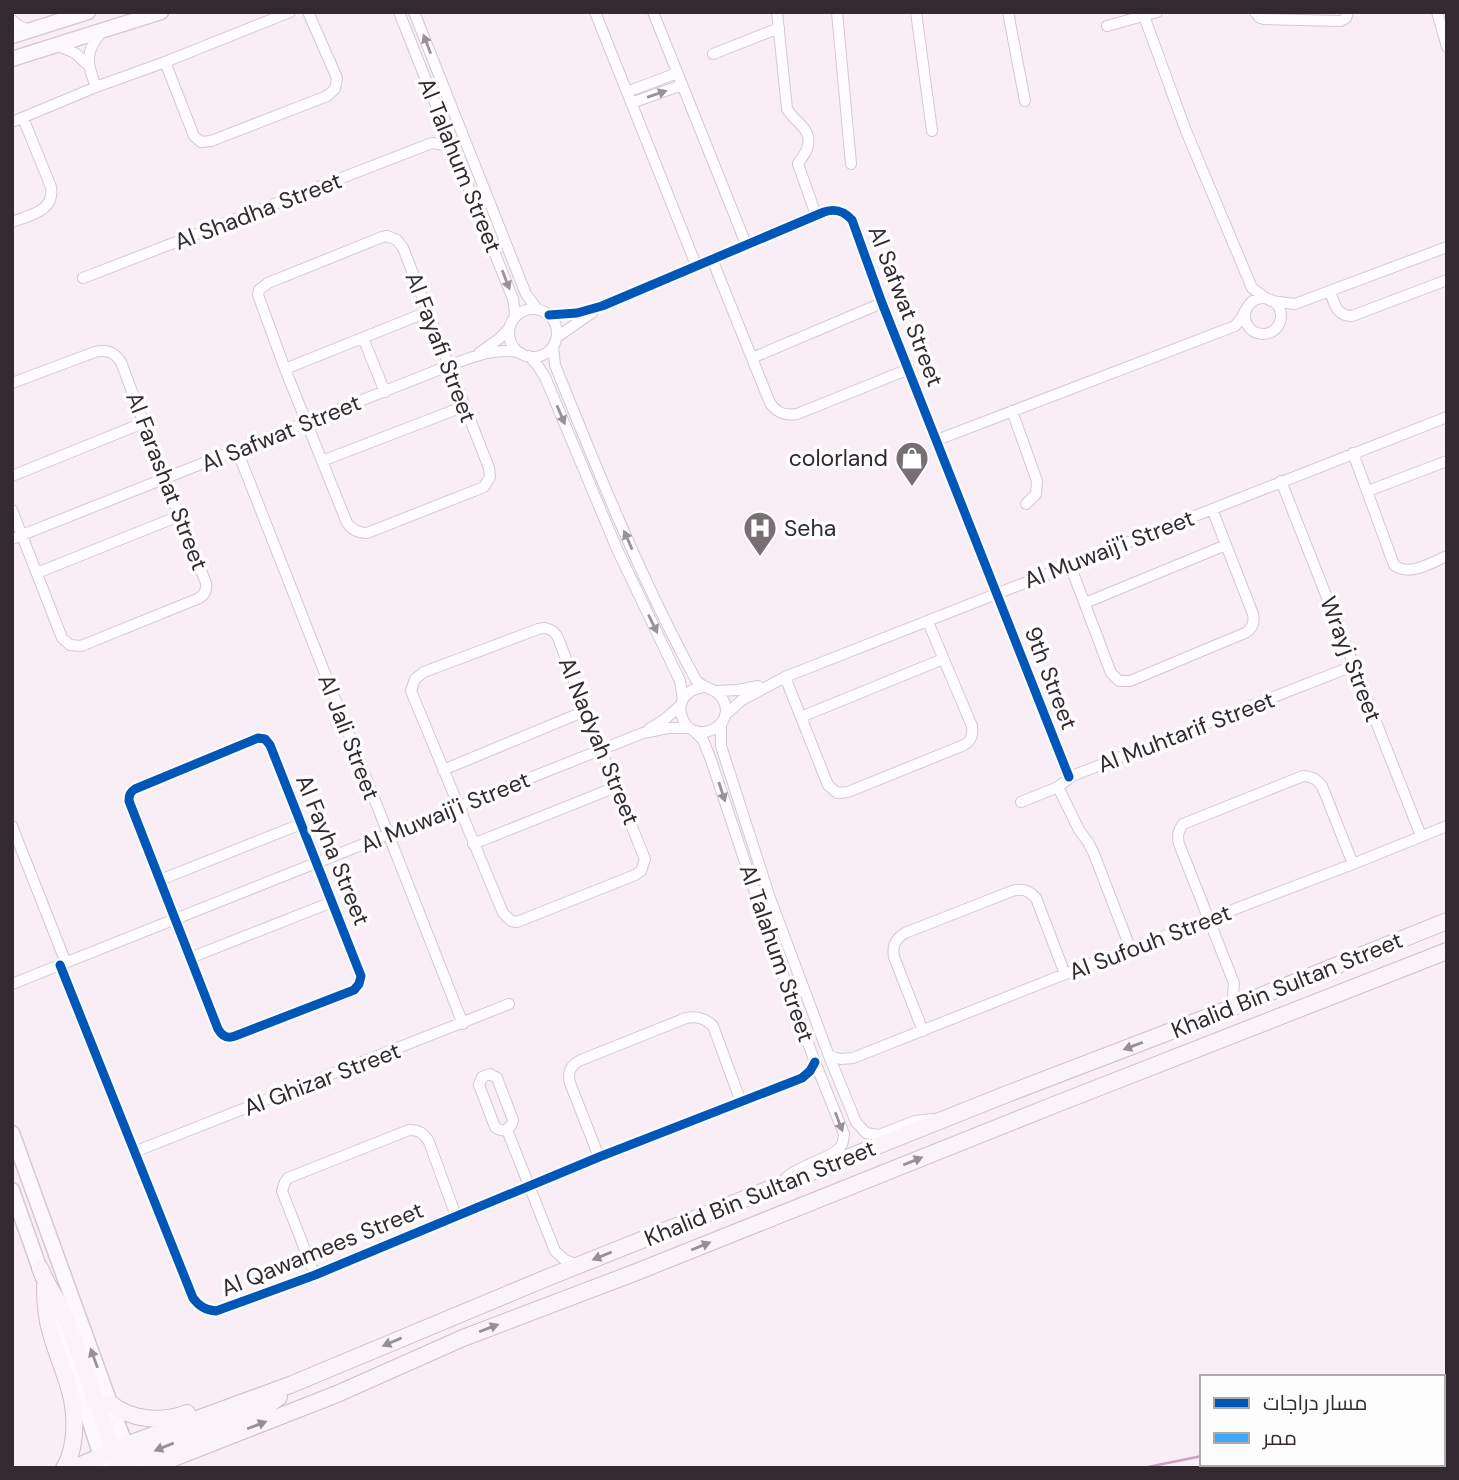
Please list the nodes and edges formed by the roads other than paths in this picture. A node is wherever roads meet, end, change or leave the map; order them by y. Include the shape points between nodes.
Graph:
1 (88, 12) edge
2 (161, 12) edge
3 (290, 12) edge
4 (309, 12) edge
5 (399, 12) edge
6 (414, 12) edge
7 (595, 12) edge
8 (653, 12) edge
9 (777, 12) edge
10 (838, 12) edge
11 (916, 12) edge
12 (1008, 12) edge
13 (1157, 12) edge
14 (1255, 12) edge
15 (1348, 12) edge
16 (1437, 12) edge
17 (1144, 16) junction
18 (12, 20) edge
19 (1107, 26) dead end
20 (779, 29) junction
21 (30, 30) junction
22 (102, 31) junction
23 (12, 36) edge
24 (58, 46) junction
25 (1447, 47) edge
26 (713, 54) dead end
27 (12, 60) edge
28 (165, 62) junction
29 (88, 65) junction
30 (677, 73) junction
31 (682, 85) junction
32 (96, 87) junction
33 (627, 92) junction
34 (1025, 101) dead end
35 (631, 103) junction
36 (17, 120) edge
37 (446, 127) junction
38 (932, 131) dead end
39 (432, 144) junction
40 (453, 146) junction
41 (851, 164) dead end
42 (819, 214) junction
43 (12, 222) edge
44 (746, 244) junction
45 (1446, 250) edge
46 (712, 259) junction
47 (696, 265) junction
48 (83, 278) dead end
49 (1447, 280) edge
50 (1252, 288) junction
51 (1330, 290) junction
52 (1269, 300) junction
53 (883, 303) junction
54 (1295, 304) junction
55 (602, 306) junction
56 (1247, 308) junction
57 (538, 310) junction
58 (427, 313) junction
59 (549, 315) junction
60 (1280, 321) junction
61 (512, 323) junction
62 (1235, 326) junction
63 (1252, 331) junction
64 (363, 338) junction
65 (555, 342) junction
66 (525, 355) junction
67 (472, 358) junction
68 (752, 358) junction
69 (448, 366) junction
70 (285, 369) junction
71 (909, 369) junction
72 (12, 383) edge
73 (384, 392) junction
74 (465, 406) junction
75 (1012, 411) junction
76 (1447, 416) edge
77 (143, 423) junction
78 (307, 423) junction
79 (937, 440) junction
80 (237, 450) junction
81 (1353, 453) junction
82 (322, 461) junction
83 (1447, 461) edge
84 (12, 476) edge
85 (164, 478) junction
86 (1282, 481) junction
87 (1368, 492) junction
88 (1026, 504) dead end
89 (1212, 509) junction
90 (12, 510) edge
91 (179, 516) junction
92 (17, 537) edge
93 (1226, 545) junction
94 (1447, 556) edge
95 (1070, 565) junction
96 (37, 573) junction
97 (997, 593) junction
98 (1085, 603) junction
99 (928, 622) junction
100 (943, 659) junction
101 (1353, 666) junction
102 (785, 677) junction
103 (772, 684) junction
104 (704, 687) junction
105 (716, 691) junction
106 (682, 702) junction
107 (585, 711) junction
108 (801, 718) junction
109 (723, 719) junction
110 (692, 729) junction
111 (643, 733) junction
112 (601, 750) junction
113 (443, 770) junction
114 (1069, 777) junction
115 (617, 787) junction
116 (1058, 787) junction
117 (1021, 802) dead end
118 (458, 807) junction
119 (301, 824) junction
120 (12, 826) edge
121 (1447, 826) edge
122 (387, 835) junction
123 (1421, 836) junction
124 (473, 844) junction
125 (317, 863) junction
126 (1353, 864) junction
127 (160, 880) junction
128 (332, 902) junction
129 (175, 919) junction
130 (1209, 919) junction
131 (1447, 921) edge
132 (1131, 950) junction
133 (1447, 951) edge
134 (190, 958) junction
135 (63, 964) junction
136 (1065, 974) junction
137 (1234, 983) junction
138 (12, 984) edge
139 (1263, 995) junction
140 (509, 1004) dead end
141 (1226, 1010) junction
142 (463, 1024) junction
143 (923, 1031) junction
144 (829, 1056) junction
145 (853, 1058) junction
146 (815, 1062) junction
147 (838, 1077) junction
148 (802, 1078) junction
149 (1047, 1079) junction
150 (822, 1081) junction
151 (740, 1102) junction
152 (943, 1120) junction
153 (507, 1130) junction
154 (12, 1133) edge
155 (976, 1136) junction
156 (134, 1152) junction
157 (599, 1157) junction
158 (780, 1186) junction
159 (529, 1187) junction
160 (12, 1190) edge
161 (759, 1194) junction
162 (456, 1216) junction
163 (555, 1251) junction
164 (677, 1256) junction
165 (578, 1265) junction
166 (40, 1268) junction
167 (315, 1275) junction
168 (548, 1277) junction
169 (45, 1286) junction
170 (290, 1385) junction
171 (110, 1403) junction
172 (215, 1441) junction
173 (118, 1462) edge
174 (64, 1468) edge
175 (74, 1468) edge
176 (148, 1468) edge
177 (174, 1468) edge

1 - 21 main road
2 - 22 main road
3 - 28 street
4 - 28 street via 337,78 335,89 211,141 201,142 194,136
5 - 37 street, Al Talahum Street
57 -> 6 street, Al Talahum Street via 526,294
7 - 33 street
8 - 30 street
9 - 20 street
10 - 41 street
11 - 38 street
12 - 34 street
13 - 17 street
14 - 15 street via 1264,19 1341,21
16 - 25 street
17 - 19 street
17 - 50 street
18 - 21 street
20 - 26 street
20 - 42 street via 787,109 808,137 801,162
21 - 23 main road
22 - 24 main road
22 - 29 street via 91,47
24 - 27 main road
24 - 29 street
28 - 32 street
29 - 32 street
30 - 31 street
30 - 33 street
35 -> 31 street
31 - 44 street
32 - 36 street
33 - 35 street
35 - 47 street
36 - 43 street via 52,197 45,209
37 - 39 street, Al Shadha Street
37 - 40 street, Al Talahum Street
39 - 40 street, Al Shadha Street
39 - 48 street, Al Shadha Street
40 -> 61 street, Al Talahum Street via 513,299
42 - 44 street
42 - 53 street, Al Safwat Street via 838,210 852,220
44 - 46 street
45 - 51 street
46 - 47 street
46 - 68 street
47 - 55 street
49 - 51 street via 1352,316 1337,310
50 - 52 street
50 - 56 street
51 - 54 street
52 - 54 street
52 - 56 street via 1257,299
52 - 60 street via 1279,309
53 - 68 street
53 - 71 street, Al Safwat Street
54 - 60 street
55 - 59 street
55 - 65 street
56 - 62 street
56 - 63 street via 1245,322
57 - 59 street
57 - 61 street via 524,311
58 - 64 street
58 - 69 street, Al Fayafi Street
58 - 70 street, Al Fayafi Street via 401,244 382,237 260,290 259,301
59 - 65 street via 557,329
60 - 63 street via 1269,333
61 - 66 street via 513,346
61 - 67 street, Al Safwat Street
62 - 63 street
62 - 75 street
64 - 70 street
64 - 73 street
65 - 66 street via 541,355
104 -> 65 street via 693,676 631,547 555,365
66 - 67 street, Al Safwat Street via 506,350
66 -> 106 street via 545,377 617,550 680,681
67 - 69 street, Al Safwat Street
68 - 71 street via 770,403 789,415
69 - 73 street, Al Safwat Street
69 - 74 street, Al Fayafi Street
70 - 78 street, Al Fayafi Street
71 - 79 street, Al Safwat Street
72 - 77 street, Al Farashat Street via 95,352 110,351 121,362
73 - 78 street, Al Safwat Street
74 - 82 street
74 - 82 street, Al Fayafi Street via 489,468 484,487 367,533 350,528
75 - 79 street
75 - 88 street via 1037,481 1036,494
76 - 81 street, Al Muwaij'i Street
77 - 84 street
77 - 85 street, Al Farashat Street
78 - 80 street, Al Safwat Street
78 - 82 street, Al Fayafi Street
79 - 97 street, Al Safwat Street
80 - 85 street, Al Safwat Street
80 - 122 street, Al Jali Street
81 - 86 street, Al Muwaij'i Street
81 - 87 street
83 - 87 street
85 - 91 street, Al Farashat Street
85 - 92 street, Al Safwat Street
86 - 89 street, Al Muwaij'i Street
86 - 101 street, Wrayj Street
87 - 94 street via 1394,565 1411,570
89 - 93 street
89 - 95 street, Al Muwaij'i Street
90 - 92 street, Al Farashat Street
91 - 96 street
91 - 96 street, Al Farashat Street via 206,591 159,615 81,646 70,645 62,638
92 - 96 street, Al Farashat Street
93 - 98 street
93 - 98 street via 1253,614 1252,627 1130,681 1119,681 1111,673
95 - 97 street, Al Muwaij'i Street
95 - 98 street
97 - 99 street, Al Muwaij'i Street
97 - 114 street, 9th Street
99 - 100 street
99 - 102 street, Al Muwaij'i Street
100 - 108 street
100 - 108 street via 972,726 970,742 964,745 837,793 828,785
101 - 114 street, Al Muhtarif Street
101 - 123 street, Wrayj Street
102 - 103 street, Al Muwaij'i Street
102 - 108 street
103 - 105 street, Al Muwaij'i Street
103 - 109 street, Al Muwaij'i Street via 742,699
104 - 105 street
104 - 106 street via 692,690
105 - 109 street via 725,706
106 - 110 street via 680,714
106 - 111 street, Al Muwaij'i Street
107 - 112 street, Al Nadyah Street
107 - 113 street
107 - 113 street, Al Nadyah Street via 557,634 545,628 424,671 411,691
109 - 110 street via 709,732
109 - 144 street, Al Talahum Street via 721,746 770,898
110 - 111 street, Al Muwaij'i Street
110 -> 146 street, Al Talahum Street via 703,740 711,760
111 - 112 street, Al Muwaij'i Street
112 - 115 street, Al Nadyah Street
112 - 118 street, Al Muwaij'i Street
113 - 118 street, Al Nadyah Street
114 - 116 street, Al Muhtarif Street
115 - 124 street
115 - 124 street, Al Nadyah Street via 644,852 641,871 523,920 512,921 503,913
116 - 117 street, Al Muhtarif Street
116 - 132 street via 1094,854
118 - 122 street, Al Muwaij'i Street
118 - 124 street, Al Nadyah Street
119 - 125 street, Al Fayha Street
119 - 127 street
119 - 127 street, Al Fayha Street via 270,744 257,738 130,794
120 - 135 street, Al Qawamees Street
121 - 123 street, Al Sufouh Street
122 - 125 street, Al Muwaij'i Street
122 - 142 street, Al Jali Street
123 - 126 street, Al Sufouh Street
125 - 128 street, Al Fayha Street
125 - 129 street, Al Muwaij'i Street
126 - 130 street, Al Sufouh Street
126 - 130 street via 1322,786 1303,776 1189,821 1179,830 1179,844
127 - 129 street, Al Fayha Street
128 - 134 street
128 - 134 street, Al Fayha Street via 361,972 355,990 227,1037 218,1029
129 - 134 street, Al Fayha Street
129 - 135 street, Al Muwaij'i Street
130 - 132 street, Al Sufouh Street
130 - 137 street
131 - 139 main road, Khalid Bin Sultan Street
132 - 136 street, Al Sufouh Street
133 - 155 main road, Khalid Bin Sultan Street
135 - 138 street, Al Muwaij'i Street
135 - 156 street, Al Qawamees Street
136 - 143 street, Al Sufouh Street
136 - 143 street via 1037,898 1026,890 1012,891 905,933 892,950
137 - 139 street via 1246,992
137 - 141 street
139 - 141 main road, Khalid Bin Sultan Street
140 - 142 street, Al Ghizar Street
141 -> 149 main road, Khalid Bin Sultan Street
142 - 156 street, Al Ghizar Street
143 - 145 street, Al Sufouh Street
144 - 145 street, Al Sufouh Street
144 - 147 street, Al Talahum Street
145 - 147 street
146 - 148 street, Al Qawamees Street
146 - 150 street, Al Talahum Street
147 - 152 street, Al Talahum Street via 856,1122 866,1133 879,1135 915,1121
148 - 150 street, Al Qawamees Street
148 - 151 street, Al Qawamees Street
149 - 152 main road, Khalid Bin Sultan Street
149 - 155 main road via 1050,1095 998,1119
150 -> 158 street, Al Talahum Street via 844,1134 841,1145 792,1172
151 - 157 street, Al Qawamees Street
151 - 157 street via 713,1026 701,1017 686,1018 572,1067 568,1077
152 - 158 main road, Khalid Bin Sultan Street
153 - 153 street via 513,1120 497,1078 485,1075 479,1086 495,1126
153 - 159 street
171 -> 154 main road
164 -> 155 main road, Khalid Bin Sultan Street
156 - 167 street, Al Qawamees Street via 198,1305 216,1311
157 - 159 street, Al Qawamees Street
158 - 161 main road, Khalid Bin Sultan Street
159 - 162 street, Al Qawamees Street
159 - 163 street
160 - 166 main road
161 - 164 main road via 739,1211 669,1241 668,1251
161 -> 165 main road, Khalid Bin Sultan Street
162 - 167 street, Al Qawamees Street
162 - 167 street via 429,1142 415,1130 288,1178 282,1191
163 - 165 street
163 - 168 street
172 -> 164 main road, Khalid Bin Sultan Street
165 - 168 main road, Khalid Bin Sultan Street
166 - 169 main road
166 - 173 main road via 65,1318
168 -> 170 main road, Khalid Bin Sultan Street
169 - 173 main road
169 - 174 main road via 51,1332 74,1406 73,1442
170 - 171 main road via 244,1391 172,1418 132,1415
170 - 173 main road, Khalid Bin Sultan Street
171 - 173 main road
176 -> 172 main road, Khalid Bin Sultan Street
172 - 177 main road
173 - 175 main road, Khalid Bin Sultan Street

